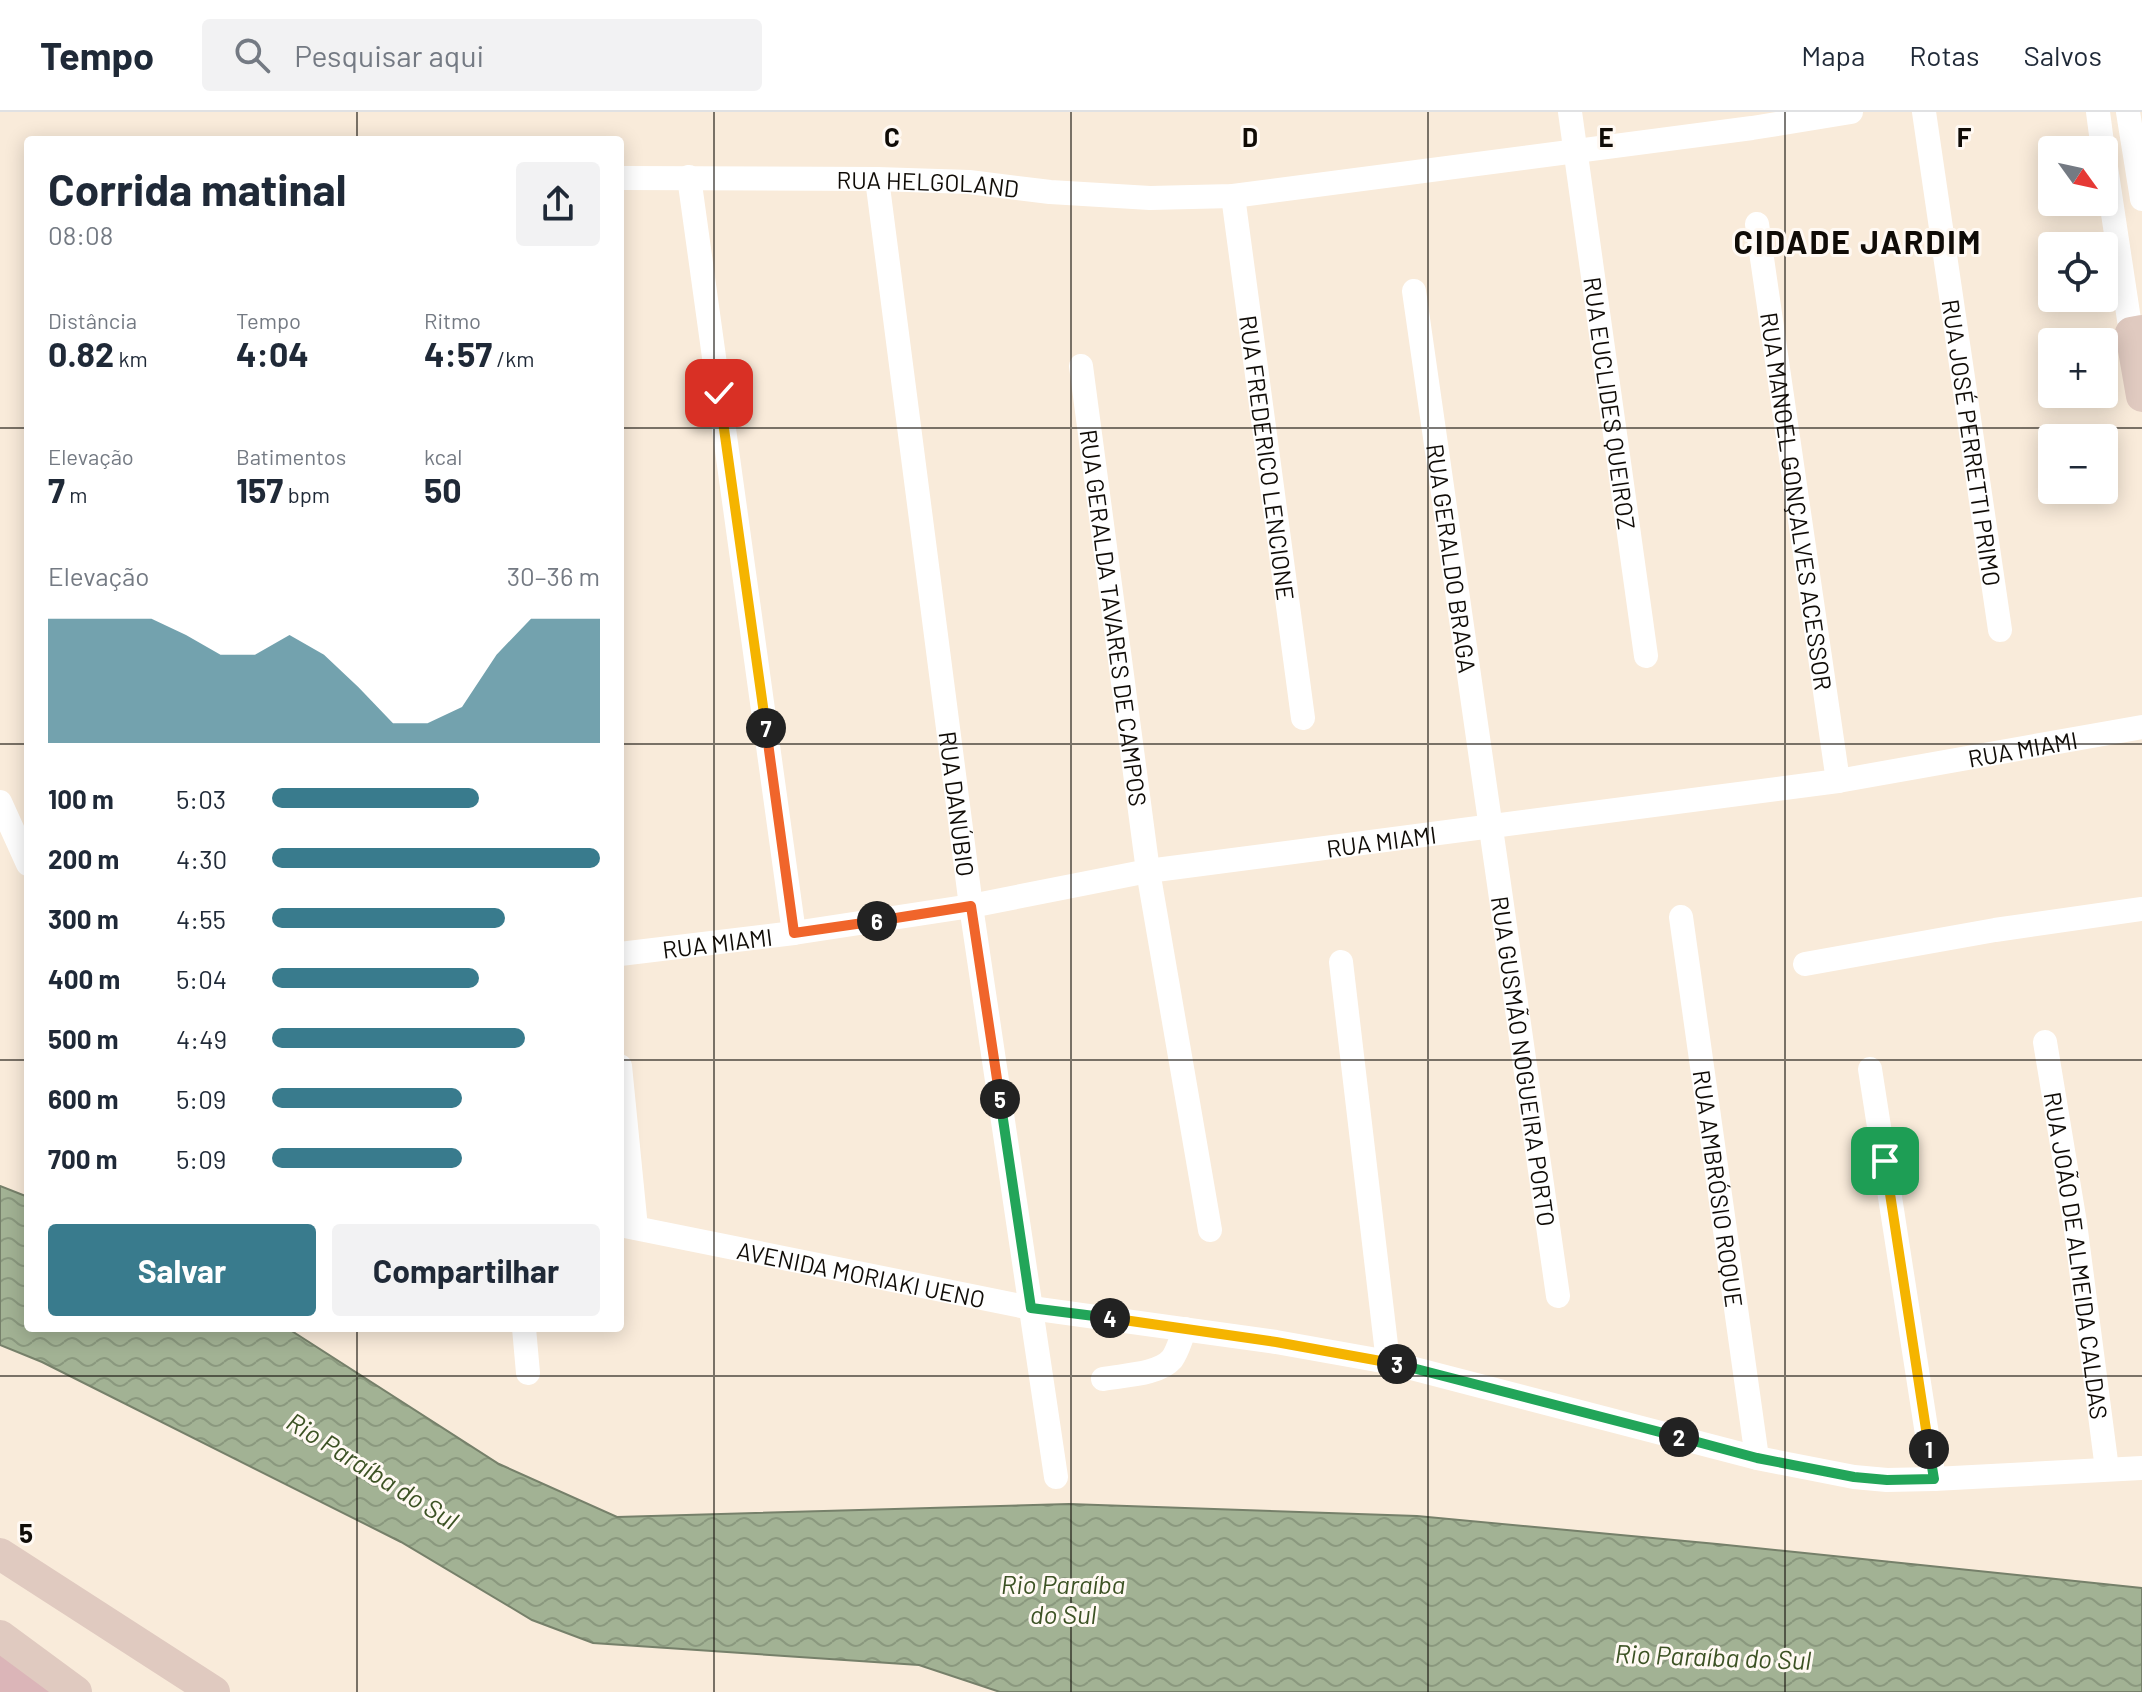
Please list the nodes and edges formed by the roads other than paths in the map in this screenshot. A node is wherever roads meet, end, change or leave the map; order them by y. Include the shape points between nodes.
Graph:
1 (1570, 112) edge
2 (1851, 112) edge
3 (1924, 112) edge
4 (2098, 112) edge
5 (2128, 112) edge
6 (1751, 120) edge
7 (2102, 136) edge
8 (1575, 152) junction
9 (689, 177) junction
10 (624, 178) edge
11 (877, 179) junction
12 (1233, 196) junction
13 (2142, 199) edge
14 (2115, 216) edge
15 (1757, 224) dead end
16 (1414, 291) dead end
17 (2138, 344) edge
18 (1081, 366) dead end
19 (2142, 396) edge
20 (2000, 630) dead end
21 (1646, 656) dead end
22 (1303, 718) dead end
23 (2142, 727) edge
24 (1838, 781) junction
25 (0, 802) edge
26 (1491, 824) junction
27 (24, 855) edge
28 (1148, 871) junction
29 (971, 906) junction
30 (2142, 909) edge
31 (1681, 917) dead end
32 (794, 933) junction
33 (624, 954) edge
34 (1341, 962) dead end
35 (1805, 964) dead end
36 (2045, 1042) dead end
37 (1870, 1069) dead end
38 (624, 1146) edge
39 (628, 1226) edge
40 (1210, 1230) dead end
41 (1558, 1296) dead end
42 (1031, 1308) junction
43 (1185, 1329) junction
44 (524, 1332) edge
45 (1388, 1362) junction
46 (528, 1373) dead end
47 (1103, 1379) dead end
48 (1757, 1458) junction
49 (2142, 1468) edge
50 (2107, 1469) junction
51 (1056, 1477) dead end
52 (1934, 1479) junction
53 (0, 1554) edge
54 (0, 1636) edge
55 (76, 1692) edge
56 (214, 1692) edge

1 - 8 street, RUA EUCLIDES QUEIROZ
2 - 6 street
3 - 20 street, RUA JOSÉ PERRETTI PRIMO
4 - 7 street
5 - 13 street
6 - 8 street
8 - 12 street, RUA HELGOLAND
8 - 21 street, RUA EUCLIDES QUEIROZ
9 - 10 street, RUA HELGOLAND
9 - 11 street, RUA HELGOLAND
9 - 32 street
11 - 12 street, RUA HELGOLAND via 1150,198
11 - 29 street, RUA DANÚBIO
12 - 22 street, RUA FREDERICO LENCIONE
14 - 17 street
15 - 24 street, RUA MANOEL GONÇALVES ACESSOR
16 - 26 street, RUA GERALDO BRAGA
17 - 19 main road
18 - 28 street, RUA GERALDA TAVARES DE CAMPOS
23 - 24 street, RUA MIAMI
24 - 26 street, RUA MIAMI
25 - 27 street
26 - 28 street, RUA MIAMI
26 - 41 street, RUA GUSMÃO NOGUEIRA PORTO
28 - 29 street, RUA MIAMI
28 - 40 street, RUA GERALDA TAVARES DE CAMPOS
29 - 32 street, RUA MIAMI
29 - 42 street, RUA DANÚBIO
30 - 35 street
31 - 48 street, RUA AMBRÓSIO ROQUE
32 - 33 street, RUA MIAMI
34 - 45 street
36 - 50 street, RUA JOÃO DE ALMEIDA CALDAS
37 - 52 street
38 - 39 street
39 - 42 street, AVENIDA MORIAKI UENO
42 - 43 street, AVENIDA MORIAKI UENO
42 - 51 street, RUA DANÚBIO
43 - 45 street, AVENIDA MORIAKI UENO
43 - 47 street via 1169,1362
44 - 46 street
45 - 48 street, AVENIDA MORIAKI UENO
48 - 52 street, AVENIDA MORIAKI UENO via 1854,1477
49 - 50 street, AVENIDA MORIAKI UENO
50 - 52 street, AVENIDA MORIAKI UENO
53 - 56 main road
54 - 55 main road

